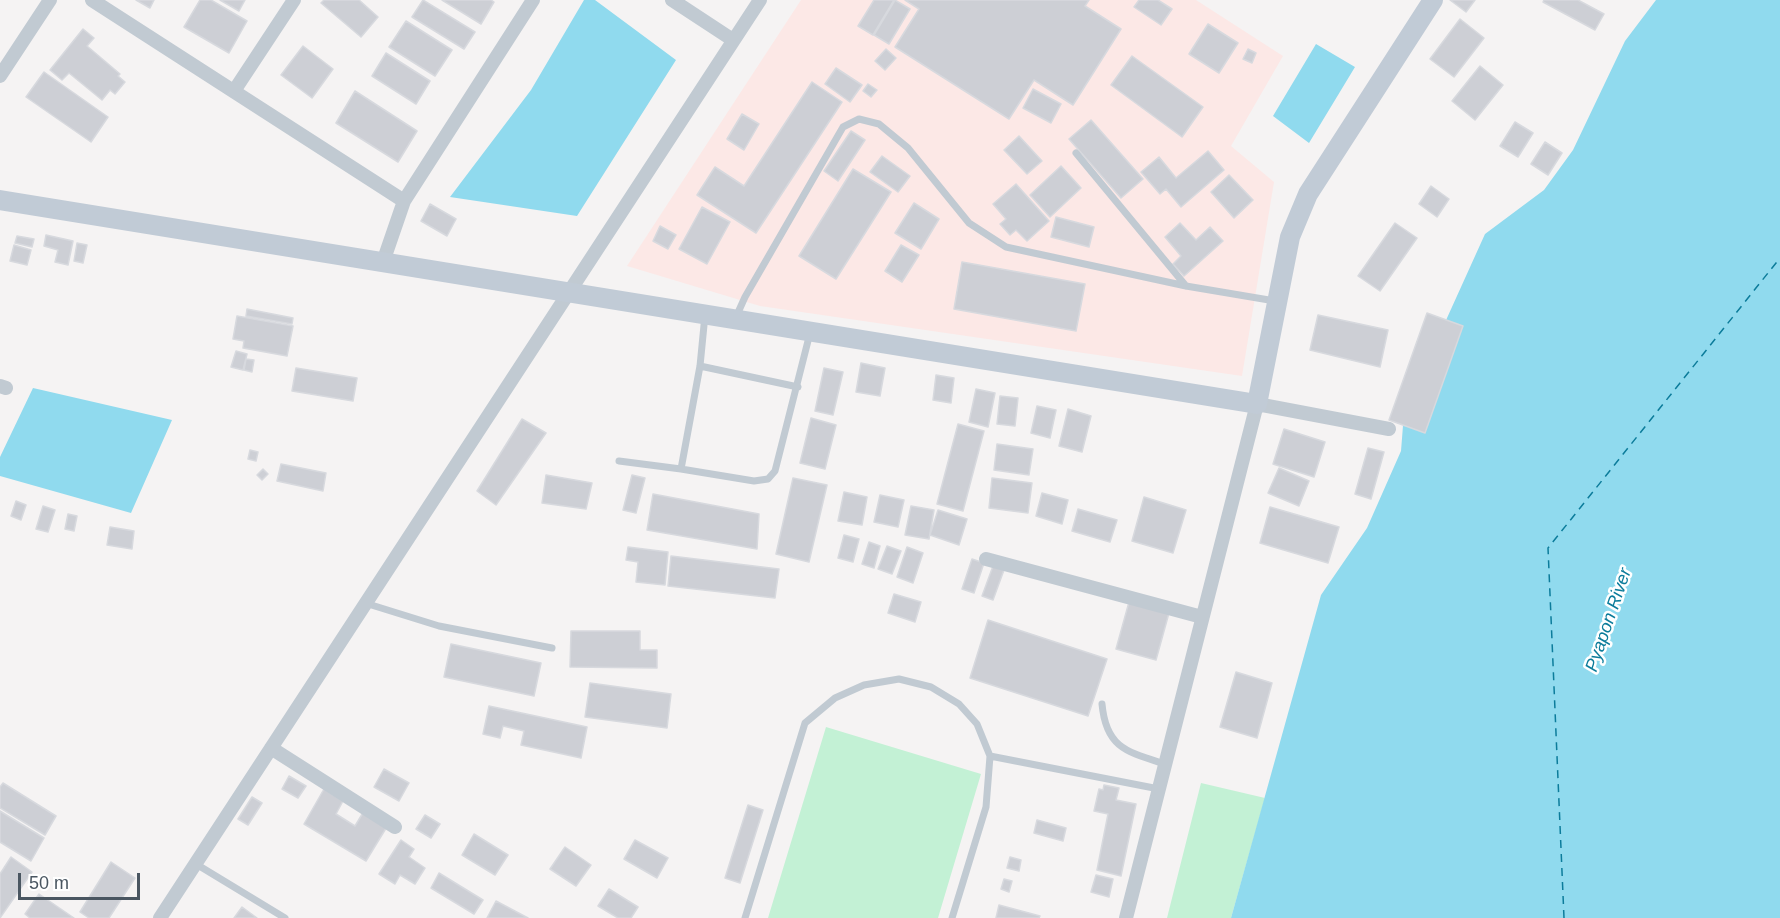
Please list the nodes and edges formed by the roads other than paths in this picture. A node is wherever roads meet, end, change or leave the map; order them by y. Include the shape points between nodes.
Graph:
1 (50, 0) edge
2 (92, 0) edge
3 (294, 0) edge
4 (533, 0) edge
5 (672, 0) edge
6 (760, 0) edge
7 (1433, 0) edge
8 (733, 40) junction
9 (0, 76) edge
10 (234, 92) junction
11 (1076, 153) dead end
12 (0, 200) edge
13 (404, 201) junction
14 (383, 262) junction
15 (1186, 286) junction
16 (567, 292) junction
17 (1277, 302) junction
18 (705, 313) junction
19 (736, 318) junction
20 (810, 332) junction
21 (700, 366) junction
22 (798, 387) junction
23 (1257, 404) junction
24 (1389, 429) dead end
25 (619, 461) dead end
26 (681, 470) junction
27 (986, 560) dead end
28 (365, 603) junction
29 (1202, 617) junction
30 (552, 648) dead end
31 (1102, 704) dead end
32 (271, 748) junction
33 (990, 756) junction
34 (1165, 764) junction
35 (1159, 789) junction
36 (395, 827) dead end
37 (196, 864) junction
38 (160, 918) edge
39 (285, 918) edge
40 (745, 918) edge
41 (952, 918) edge
42 (1126, 918) edge

1 - 9 street
2 - 10 street
3 - 10 street
4 - 13 street
5 - 8 street
6 - 8 street
7 - 17 main road via 1308,194 1290,237
8 - 16 street
10 - 13 street
11 - 15 lane
12 - 14 main road
13 - 14 street
14 - 16 main road
15 - 17 lane
15 - 19 lane via 1006,246 969,223 908,148 879,124 859,119 843,127
16 - 18 main road
16 - 28 street
17 - 23 main road
18 - 19 main road
18 - 21 lane
19 - 20 main road
20 - 22 lane
20 - 23 main road
21 - 22 lane
21 - 26 lane
22 - 26 lane via 775,471 768,479 754,481
23 - 24 street
23 - 29 street
25 - 26 lane
27 - 29 street
28 - 30 lane via 439,626
28 - 32 street
29 - 34 street
31 - 34 lane via 1107,733 1130,753
32 - 36 street
32 - 37 street
33 - 35 lane
33 - 40 lane via 977,724 959,704 931,687 899,680 864,685 835,698 803,726
33 - 41 lane via 986,807
34 - 35 street
35 - 42 street
37 - 38 street
37 - 39 lane

